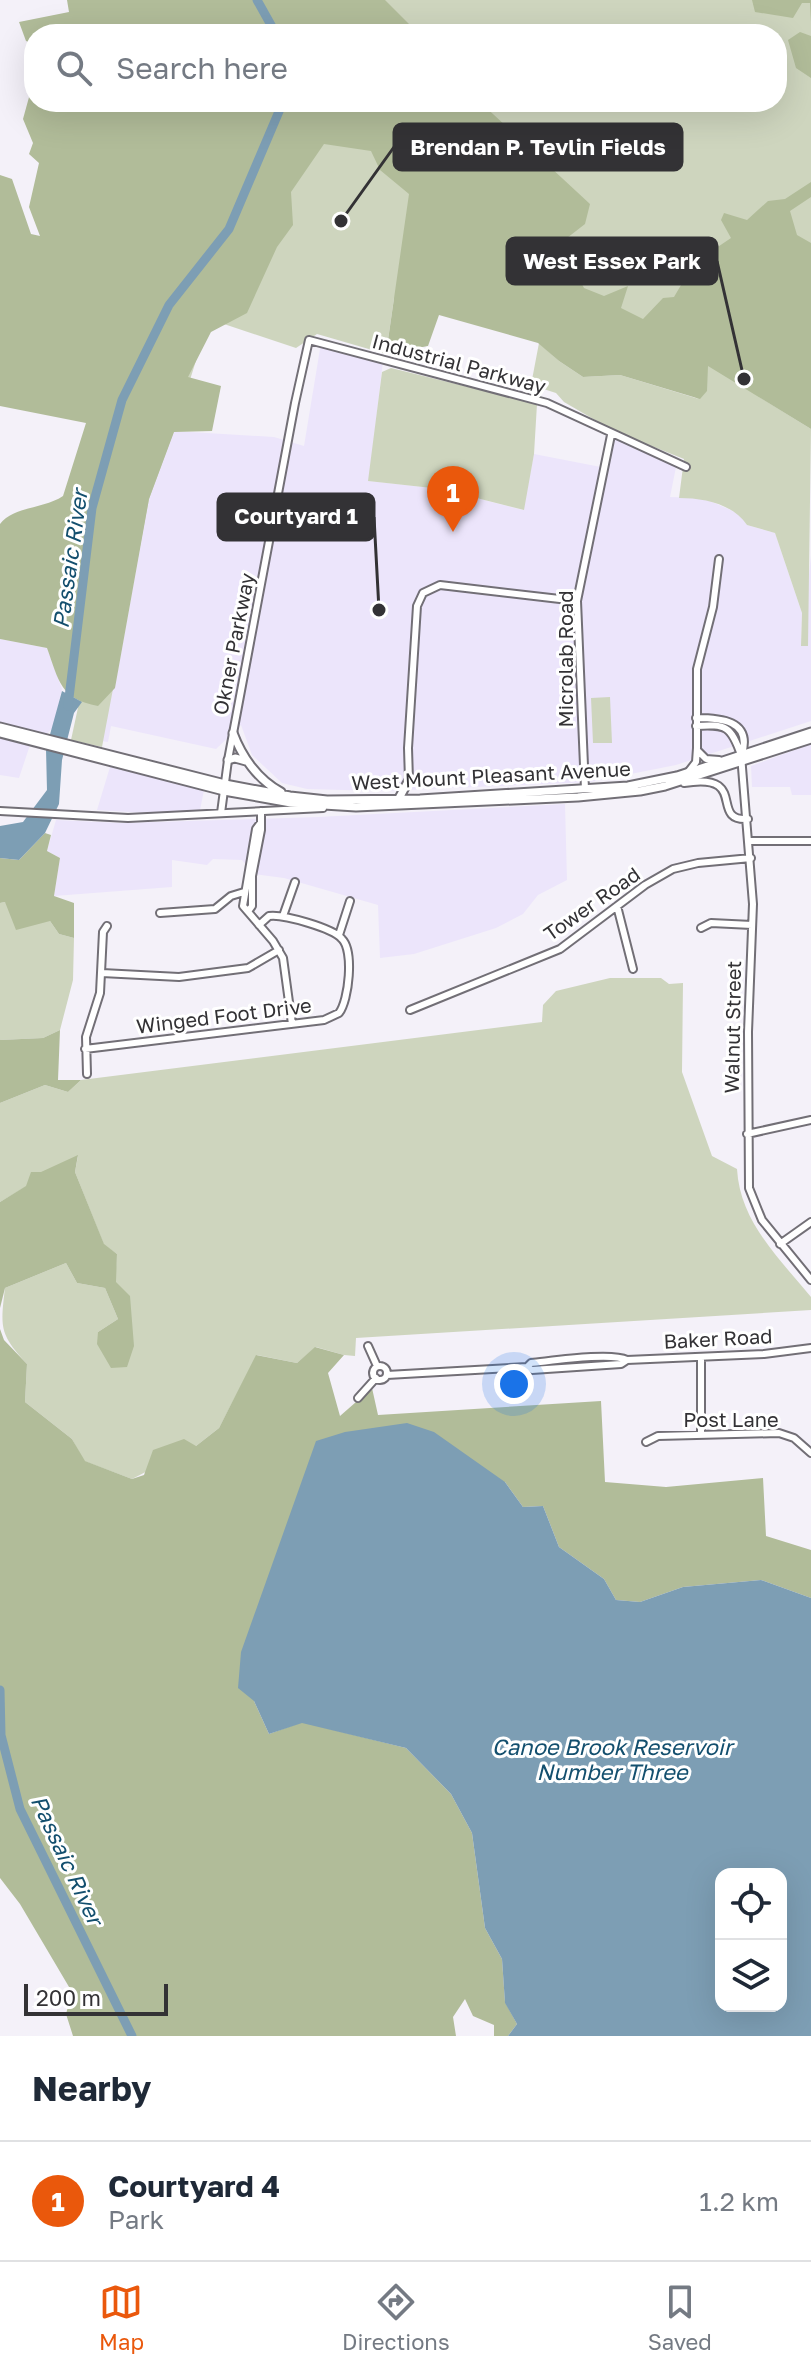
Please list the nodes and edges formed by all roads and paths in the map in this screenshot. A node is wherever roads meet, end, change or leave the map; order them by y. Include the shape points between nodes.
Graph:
1 (309, 340) joint
2 (611, 435) junction
3 (686, 467) dead end
4 (719, 559) dead end
5 (577, 601) junction
6 (696, 722) junction
7 (0, 730) edge
8 (811, 732) edge
9 (233, 733) junction
10 (811, 739) edge
11 (70, 748) junction
12 (697, 748) junction
13 (739, 758) junction
14 (228, 760) junction
15 (248, 762) junction
16 (686, 773) junction
17 (409, 780) junction
18 (665, 786) junction
19 (224, 788) junction
20 (585, 789) junction
21 (290, 796) junction
22 (420, 799) junction
23 (398, 800) junction
24 (331, 807) junction
25 (0, 811) edge
26 (261, 811) junction
27 (221, 813) junction
28 (748, 819) junction
29 (750, 841) junction
30 (811, 841) edge
31 (751, 858) junction
32 (295, 882) dead end
33 (248, 892) junction
34 (350, 901) dead end
35 (617, 906) junction
36 (160, 913) dead end
37 (283, 916) junction
38 (259, 925) junction
39 (752, 925) junction
40 (107, 926) dead end
41 (701, 928) dead end
42 (339, 935) junction
43 (279, 950) junction
44 (633, 969) dead end
45 (102, 973) junction
46 (410, 1010) dead end
47 (292, 1024) junction
48 (85, 1049) junction
49 (87, 1074) dead end
50 (811, 1120) edge
51 (747, 1134) junction
52 (811, 1222) edge
53 (780, 1244) junction
54 (811, 1280) edge
55 (368, 1346) dead end
56 (811, 1348) edge
57 (701, 1358) junction
58 (377, 1366) junction
59 (387, 1375) junction
60 (376, 1378) junction
61 (358, 1398) dead end
62 (701, 1434) junction
63 (646, 1442) dead end
64 (811, 1453) edge

1 - 2 street, Industrial Parkway via 527,396
1 - 9 street, Okner Parkway
2 - 3 street, Industrial Parkway
2 - 5 street, Microlab Road
4 - 6 street via 697,669
5 - 17 street via 440,585 423,593 417,606
5 - 20 street, Microlab Road
6 - 12 street
6 - 13 street, Walnut Street via 720,718 734,724 743,737
7 - 11 main road
8 - 13 main road, West Mount Pleasant Avenue
9 - 14 street, Okner Parkway
9 - 15 main road
10 - 13 main road, West Mount Pleasant Avenue
11 - 19 main road
11 - 19 main road
12 - 13 street via 709,760
12 - 16 street via 696,762
13 - 16 main road, West Mount Pleasant Avenue
13 - 18 main road, West Mount Pleasant Avenue
13 - 28 street, Walnut Street
14 - 15 main road
14 - 19 street, Okner Parkway
15 - 21 main road via 276,790
16 - 20 main road, West Mount Pleasant Avenue
17 - 22 main road
17 - 23 main road
18 - 24 main road, West Mount Pleasant Avenue via 578,797
18 - 28 street via 710,781 723,790 732,817
19 - 21 main road, West Mount Pleasant Avenue
19 - 24 main road, West Mount Pleasant Avenue
19 - 27 street, Okner Parkway
20 - 22 main road, West Mount Pleasant Avenue
21 - 23 main road, West Mount Pleasant Avenue
22 - 23 main road, West Mount Pleasant Avenue
24 - 26 street
25 - 27 street via 128,818
26 - 27 street
26 - 33 street
28 - 29 street, Walnut Street
29 - 30 street
29 - 31 street, Walnut Street
31 - 35 street, Tower Road via 673,869
31 - 39 street, Walnut Street
32 - 37 street
33 - 36 street via 210,910
33 - 38 street via 249,910
34 - 42 street
35 - 44 street
35 - 46 street, Tower Road via 560,949
37 - 38 street via 269,916
37 - 42 street
38 - 43 street
39 - 41 street via 711,923
39 - 51 street, Walnut Street
40 - 45 street
42 - 47 street, Winged Foot Drive via 348,951 343,1008 330,1019
43 - 45 street via 248,968 179,977
43 - 47 street
45 - 48 street
47 - 48 street, Winged Foot Drive
48 - 49 street
50 - 51 street
51 - 53 street, Walnut Street via 751,1199
52 - 53 street
53 - 54 street, Walnut Street
55 - 58 street
56 - 57 street, Baker Road
57 - 59 street, Baker Road
57 - 62 street
58 - 59 street
58 - 60 street
59 - 60 street, Baker Road
60 - 61 street
62 - 63 street, Post Lane via 658,1436
62 - 64 street, Post Lane via 779,1433

